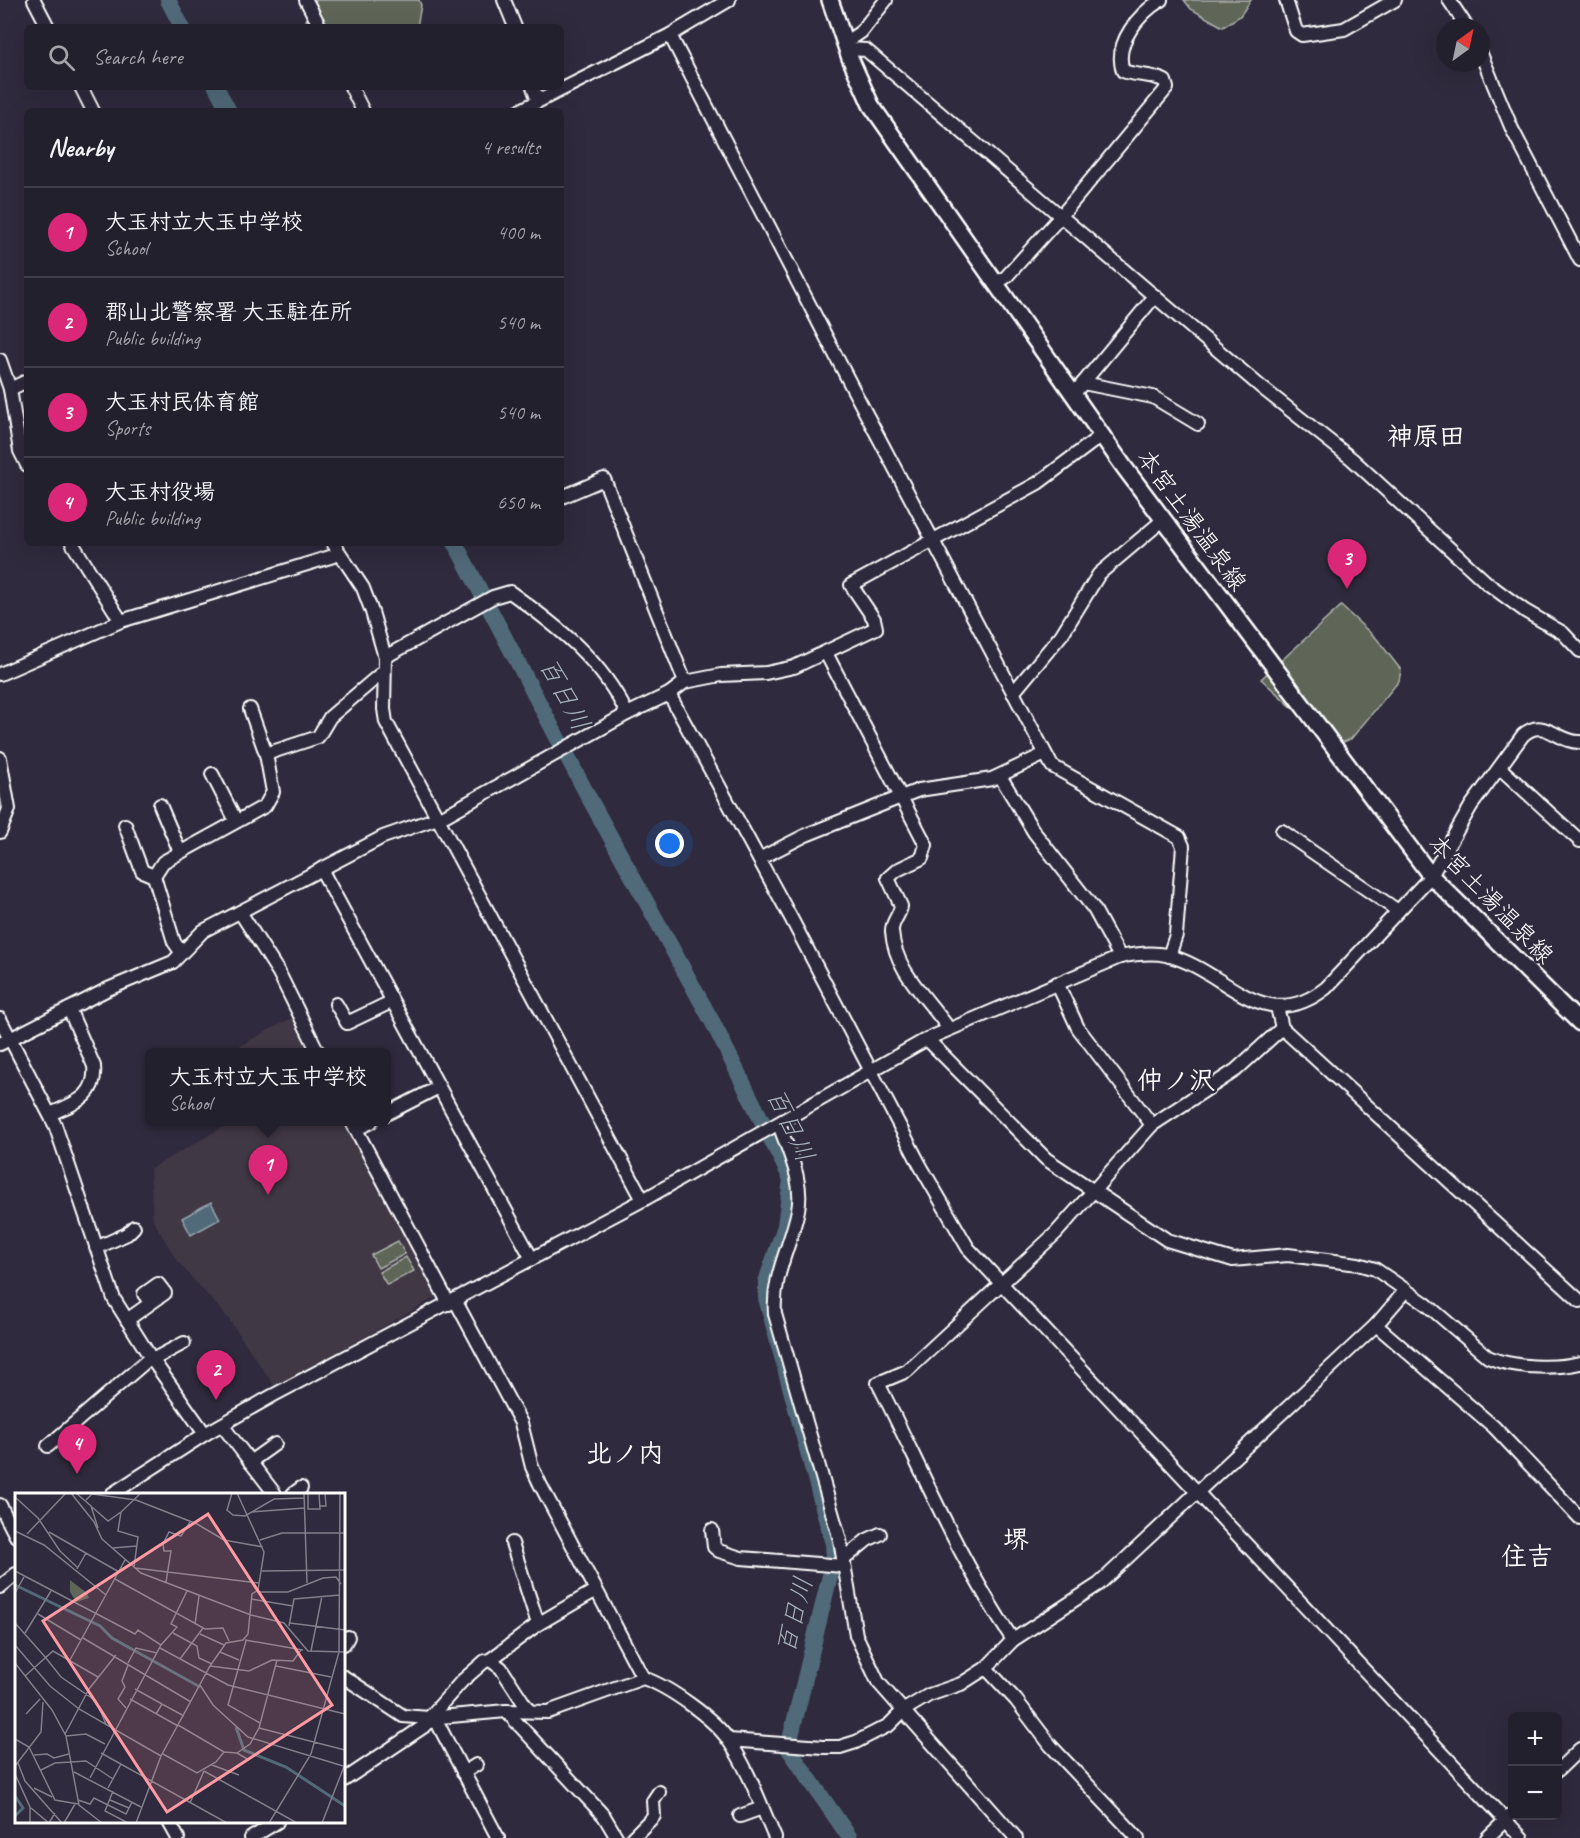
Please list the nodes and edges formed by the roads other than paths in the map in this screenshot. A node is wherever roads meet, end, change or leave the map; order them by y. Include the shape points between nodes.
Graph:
1 (34, 0) edge
2 (306, 0) edge
3 (504, 0) edge
4 (830, 0) edge
5 (886, 0) edge
6 (1161, 0) edge
7 (1286, 0) edge
8 (1395, 0) edge
9 (1449, 0) edge
10 (725, 1) edge
11 (1461, 18) edge
12 (46, 24) edge
13 (318, 24) edge
14 (514, 24) edge
15 (670, 35) junction
16 (847, 46) junction
17 (1488, 72) edge
18 (564, 88) edge
19 (82, 90) edge
20 (352, 90) edge
21 (534, 90) edge
22 (560, 90) edge
23 (538, 101) junction
24 (92, 108) edge
25 (362, 108) edge
26 (525, 108) edge
27 (1061, 216) junction
28 (1580, 260) edge
29 (995, 284) junction
30 (1155, 296) junction
31 (0, 360) edge
32 (24, 382) edge
33 (10, 388) junction
34 (1077, 388) junction
35 (1198, 424) dead end
36 (1102, 435) junction
37 (24, 459) edge
38 (564, 496) edge
39 (1163, 520) junction
40 (934, 540) junction
41 (74, 546) edge
42 (336, 548) edge
43 (121, 621) junction
44 (1580, 651) edge
45 (826, 653) junction
46 (385, 657) junction
47 (384, 671) junction
48 (0, 674) edge
49 (685, 682) junction
50 (1013, 693) junction
51 (669, 694) junction
52 (250, 709) dead end
53 (627, 714) junction
54 (1574, 741) edge
55 (1580, 748) edge
56 (266, 754) junction
57 (1045, 754) junction
58 (0, 758) edge
59 (1500, 768) junction
60 (212, 774) dead end
61 (1000, 776) junction
62 (901, 796) junction
63 (160, 805) dead end
64 (438, 818) junction
65 (236, 821) junction
66 (125, 825) dead end
67 (1282, 831) dead end
68 (0, 832) edge
69 (1580, 841) edge
70 (180, 852) junction
71 (759, 859) junction
72 (321, 869) junction
73 (154, 876) junction
74 (1431, 876) junction
75 (1398, 911) junction
76 (240, 912) junction
77 (181, 952) junction
78 (1169, 956) junction
79 (1120, 957) junction
80 (1057, 983) junction
81 (391, 1002) junction
82 (336, 1004) dead end
83 (1277, 1006) junction
84 (69, 1009) junction
85 (0, 1019) edge
86 (1580, 1023) edge
87 (1282, 1028) junction
88 (949, 1029) junction
89 (927, 1039) junction
90 (5, 1042) edge
91 (316, 1048) edge
92 (871, 1071) junction
93 (439, 1087) junction
94 (391, 1112) edge
95 (50, 1114) junction
96 (1152, 1125) junction
97 (355, 1126) edge
98 (776, 1126) junction
99 (1094, 1191) junction
100 (643, 1200) junction
101 (134, 1227) dead end
102 (96, 1248) junction
103 (532, 1259) junction
104 (1002, 1282) junction
105 (1406, 1290) junction
106 (1580, 1301) edge
107 (452, 1302) junction
108 (151, 1303) dead end
109 (127, 1320) junction
110 (1376, 1325) junction
111 (184, 1343) dead end
112 (151, 1359) junction
113 (1580, 1363) edge
114 (222, 1425) junction
115 (205, 1434) junction
116 (275, 1444) dead end
117 (48, 1446) dead end
118 (250, 1462) junction
119 (1197, 1491) junction
120 (114, 1493) edge
121 (274, 1493) edge
122 (0, 1505) edge
123 (1580, 1518) edge
124 (712, 1530) dead end
125 (15, 1534) edge
126 (880, 1534) dead end
127 (512, 1543) dead end
128 (838, 1564) junction
129 (15, 1575) edge
130 (0, 1587) edge
131 (596, 1590) junction
132 (538, 1624) junction
133 (1013, 1640) junction
134 (490, 1660) junction
135 (986, 1668) junction
136 (345, 1678) edge
137 (644, 1678) junction
138 (904, 1710) junction
139 (506, 1711) junction
140 (529, 1711) junction
141 (430, 1718) junction
142 (729, 1740) junction
143 (1580, 1749) edge
144 (476, 1765) dead end
145 (1561, 1766) edge
146 (463, 1773) junction
147 (345, 1776) edge
148 (659, 1792) dead end
149 (762, 1808) junction
150 (740, 1816) dead end
151 (1508, 1816) edge
152 (1508, 1818) edge
153 (1511, 1820) edge
154 (170, 1823) edge
155 (274, 1823) edge
156 (178, 1838) edge
157 (250, 1838) edge
158 (498, 1838) edge
159 (616, 1838) edge
160 (632, 1838) edge
161 (775, 1838) edge
162 (1016, 1838) edge
163 (1138, 1838) edge
164 (1487, 1838) edge
165 (1522, 1838) edge

1 - 12 street
2 - 13 street
3 - 14 street
4 - 16 main road, 本宮土湯温泉線
5 - 16 street
6 - 27 street via 1132,24 1120,62 1123,70 1133,75 1156,76 1165,81 1167,88
7 - 8 street via 1296,31 1302,35 1344,29
9 - 11 street
10 - 15 street
15 - 18 street
15 - 40 street
16 - 27 street via 866,50
16 - 29 main road, 本宮土湯温泉線 via 871,105
17 - 28 street via 1516,138
19 - 24 street
20 - 25 street
21 - 23 street
22 - 23 street
23 - 26 street
27 - 29 street
27 - 30 street
29 - 34 main road, 本宮土湯温泉線
30 - 34 street
30 - 44 street via 1352,459 1487,583 1563,633
31 - 33 street
32 - 33 street
33 - 37 street
34 - 35 street via 1153,397
34 - 36 main road, 本宮土湯温泉線
36 - 39 main road, 本宮土湯温泉線
36 - 40 street via 1038,483
38 - 49 street via 604,479
39 - 50 street via 1099,574 1062,634
39 - 74 main road, 本宮土湯温泉線
40 - 45 street via 851,585 876,628
40 - 50 street
41 - 43 street
42 - 43 street
42 - 46 street via 363,588
43 - 48 street
45 - 49 street via 794,667 766,673
45 - 62 street
46 - 47 street
46 - 53 street via 488,600 510,592 587,653
47 - 56 street via 330,717 318,737
47 - 64 street via 386,722
49 - 51 street
50 - 57 street
51 - 53 street
51 - 71 street
52 - 56 street
53 - 64 street
54 - 55 street
54 - 59 street via 1543,728 1533,728 1523,735
56 - 65 street via 272,787 270,799 265,806
57 - 61 street
57 - 78 street via 1052,766 1179,837 1183,846 1176,935
58 - 68 street via 9,809
59 - 69 street
59 - 74 street via 1471,806
60 - 65 street
61 - 62 street
61 - 79 street via 1034,832 1094,909
62 - 71 street
62 - 88 street via 926,845 922,858 888,878 901,906 892,935 909,980
63 - 70 street
64 - 72 street via 383,837
64 - 100 street
65 - 70 street
66 - 73 street via 142,871
67 - 75 street
70 - 73 street via 163,862
71 - 92 street
72 - 76 street
72 - 81 street
73 - 77 street via 174,942
74 - 75 street
74 - 86 main road, 本宮土湯温泉線
75 - 83 street via 1326,988 1307,1001
76 - 77 street via 203,931
76 - 91 street via 279,973
77 - 84 street via 173,962
78 - 79 street via 1147,953
78 - 83 street via 1252,1000
79 - 80 street
80 - 88 street
80 - 96 street via 1078,1028
81 - 82 street via 347,1023
81 - 93 street
83 - 87 street
84 - 90 street
84 - 95 street via 95,1076 90,1094
85 - 90 street
87 - 96 street via 1236,1070
87 - 106 street
88 - 89 street
89 - 92 street
89 - 99 street via 1046,1159
90 - 95 street
92 - 98 street
92 - 104 street via 958,1234
93 - 94 street
93 - 103 street
95 - 102 street
96 - 99 street
97 - 107 street
98 - 100 street
98 - 128 street via 795,1168 799,1189 798,1209 776,1278 775,1314
99 - 104 street via 1056,1233
99 - 105 street via 1167,1240 1233,1260 1288,1255 1358,1264 1375,1269
100 - 103 street
101 - 102 street
102 - 109 street via 114,1299
103 - 107 street
104 - 119 street
104 - 133 street via 907,1371 878,1383 964,1561
105 - 110 street
105 - 113 street via 1488,1357 1502,1364
107 - 114 street
107 - 131 street via 521,1423 536,1475
108 - 109 street
109 - 112 street
110 - 119 street
110 - 123 street via 1494,1427
111 - 112 street
112 - 115 street
112 - 117 street
114 - 115 street
114 - 118 street
115 - 120 street
116 - 118 street
118 - 121 street
119 - 133 street via 1099,1584
119 - 151 street
122 - 125 street
124 - 128 street via 714,1547 732,1556
126 - 128 street
127 - 132 street
128 - 138 street via 855,1635 864,1644 878,1682
129 - 130 street
131 - 132 street
131 - 137 street
132 - 134 street
133 - 135 street
134 - 140 street via 501,1668
134 - 141 street via 462,1681
135 - 138 street
135 - 163 street via 1051,1746
136 - 141 street via 403,1716
137 - 140 street via 565,1708
137 - 142 street via 681,1699
138 - 142 street via 889,1725 840,1747
138 - 162 street
139 - 140 street
139 - 141 street
139 - 159 street via 604,1816
141 - 146 street
141 - 147 street via 426,1725
142 - 149 street
143 - 145 street
144 - 146 street
146 - 158 street
148 - 160 street via 653,1801 654,1816
149 - 150 street
149 - 161 street
152 - 164 street
153 - 165 street
154 - 156 street
155 - 157 street

